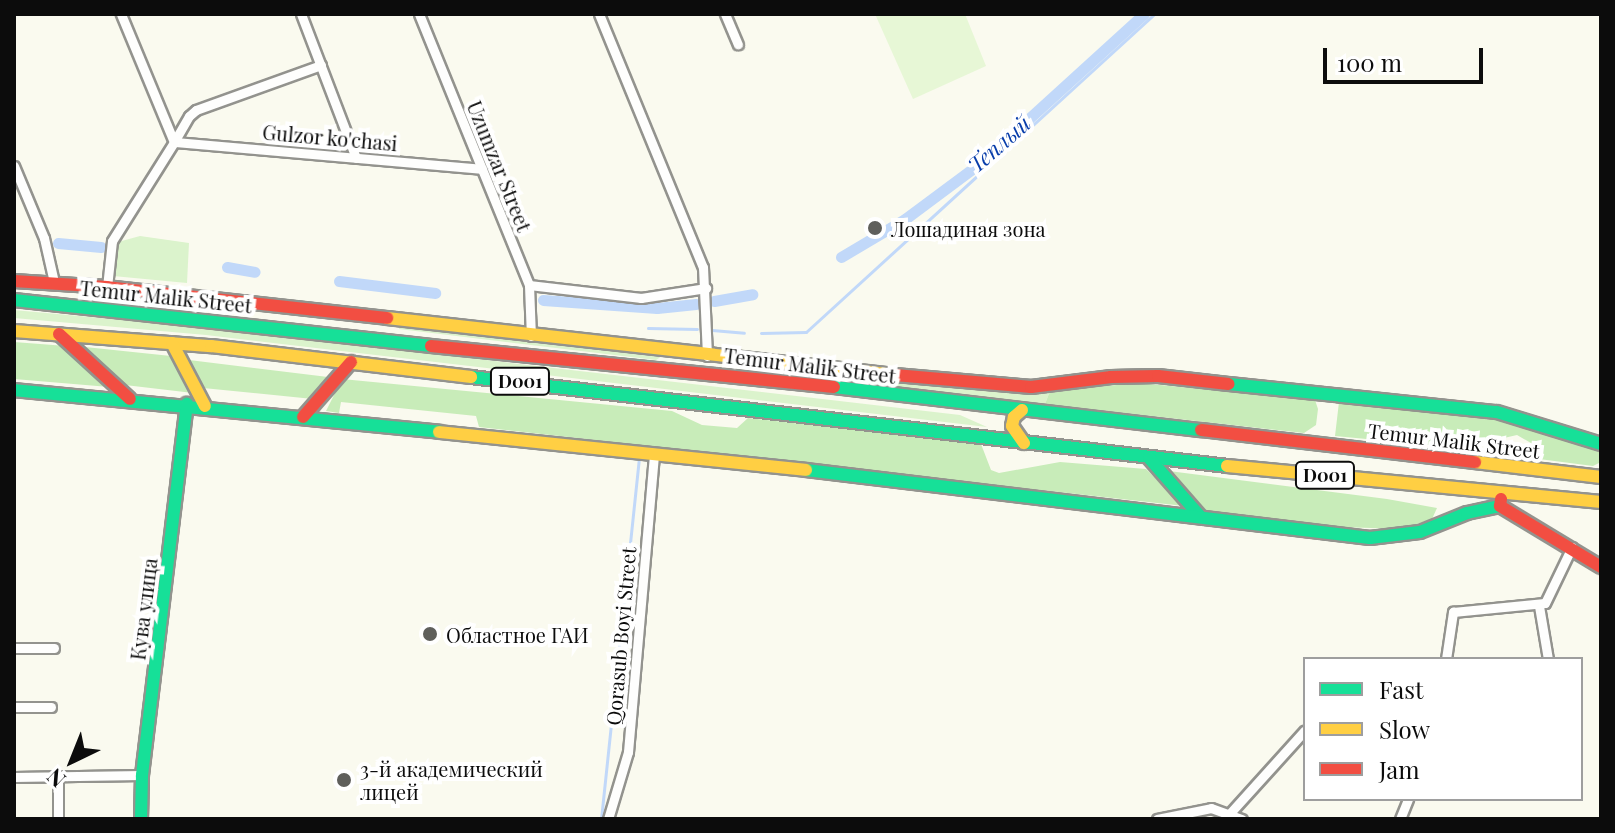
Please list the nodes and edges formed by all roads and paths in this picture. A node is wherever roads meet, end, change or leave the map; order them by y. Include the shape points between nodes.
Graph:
1 (121, 14) edge
2 (301, 14) edge
3 (419, 14) edge
4 (599, 14) edge
5 (725, 14) edge
6 (738, 44) dead end
7 (321, 65) junction
8 (174, 142) junction
9 (356, 158) junction
10 (14, 166) edge
11 (482, 169) junction
12 (14, 281) edge
13 (54, 282) junction
14 (529, 285) junction
15 (107, 287) junction
16 (706, 288) junction
17 (14, 300) edge
18 (14, 331) edge
19 (59, 334) junction
20 (531, 336) junction
21 (172, 343) junction
22 (678, 353) junction
23 (707, 356) junction
24 (351, 362) junction
25 (660, 367) junction
26 (849, 371) junction
27 (14, 390) edge
28 (870, 392) junction
29 (130, 399) junction
30 (187, 404) junction
31 (205, 406) junction
32 (1022, 410) junction
33 (303, 417) junction
34 (1024, 443) junction
35 (1601, 444) edge
36 (654, 453) junction
37 (1149, 458) junction
38 (1506, 466) junction
39 (1601, 477) edge
40 (1501, 492) junction
41 (1601, 502) edge
42 (1500, 506) junction
43 (1200, 516) junction
44 (1572, 547) junction
45 (1601, 567) edge
46 (1539, 606) junction
47 (14, 648) edge
48 (54, 648) dead end
49 (1446, 657) edge
50 (1548, 657) edge
51 (14, 707) edge
52 (51, 707) dead end
53 (1303, 732) edge
54 (142, 775) junction
55 (14, 777) edge
56 (58, 778) junction
57 (1231, 812) junction
58 (1195, 815) edge
59 (58, 819) edge
60 (141, 819) edge
61 (608, 819) edge
62 (1157, 819) edge
63 (1242, 819) edge

1 - 8 street
2 - 7 street
3 - 11 street, Uzumzar Street
4 - 16 street via 703,267
5 - 6 street
7 - 8 street via 196,110
7 - 9 street
8 - 9 street, Gulzor ko'chasi
8 - 15 street via 112,241
9 - 11 street, Gulzor ko'chasi
10 - 13 street via 44,238
11 - 14 street, Uzumzar Street
12 - 13 main road
13 - 15 main road
14 - 16 street via 641,298
14 - 20 street, Uzumzar Street
15 - 20 main road
16 - 23 street
17 - 25 main road, Temur Malik Street / D001
18 - 19 main road, D001
19 - 21 main road, D001
19 - 29 main road
20 - 22 main road
21 - 24 main road, D001
21 - 31 main road
22 - 23 main road
22 - 25 main road
23 - 26 main road
24 - 33 main road
24 - 34 main road, D001
25 - 28 main road, Temur Malik Street / D001
26 - 28 main road
26 - 35 main road via 1010,387 1158,376 1497,412
27 - 29 main road
28 - 32 main road, Temur Malik Street / D001
29 - 30 main road
30 - 31 main road
30 - 54 main road, Кува улица
31 - 33 main road
32 - 34 main road via 1012,426
32 - 38 main road, Temur Malik Street / D001
33 - 36 main road
34 - 37 main road, D001
36 - 43 main road
36 - 61 street, Qorasub Boyi Street via 628,752
37 - 40 main road, D001
37 - 43 main road
38 - 39 main road, Temur Malik Street / D001
38 - 40 main road
40 - 41 main road, D001
40 - 42 main road
42 - 43 main road via 1420,532 1370,538
42 - 44 main road
44 - 45 main road
44 - 46 street
46 - 49 street via 1453,612
46 - 50 street
47 - 48 street
51 - 52 street
53 - 57 street
54 - 56 street
54 - 60 main road, Кува улица
55 - 56 street
56 - 59 street
57 - 58 street via 1211,808
57 - 63 street
58 - 62 street

